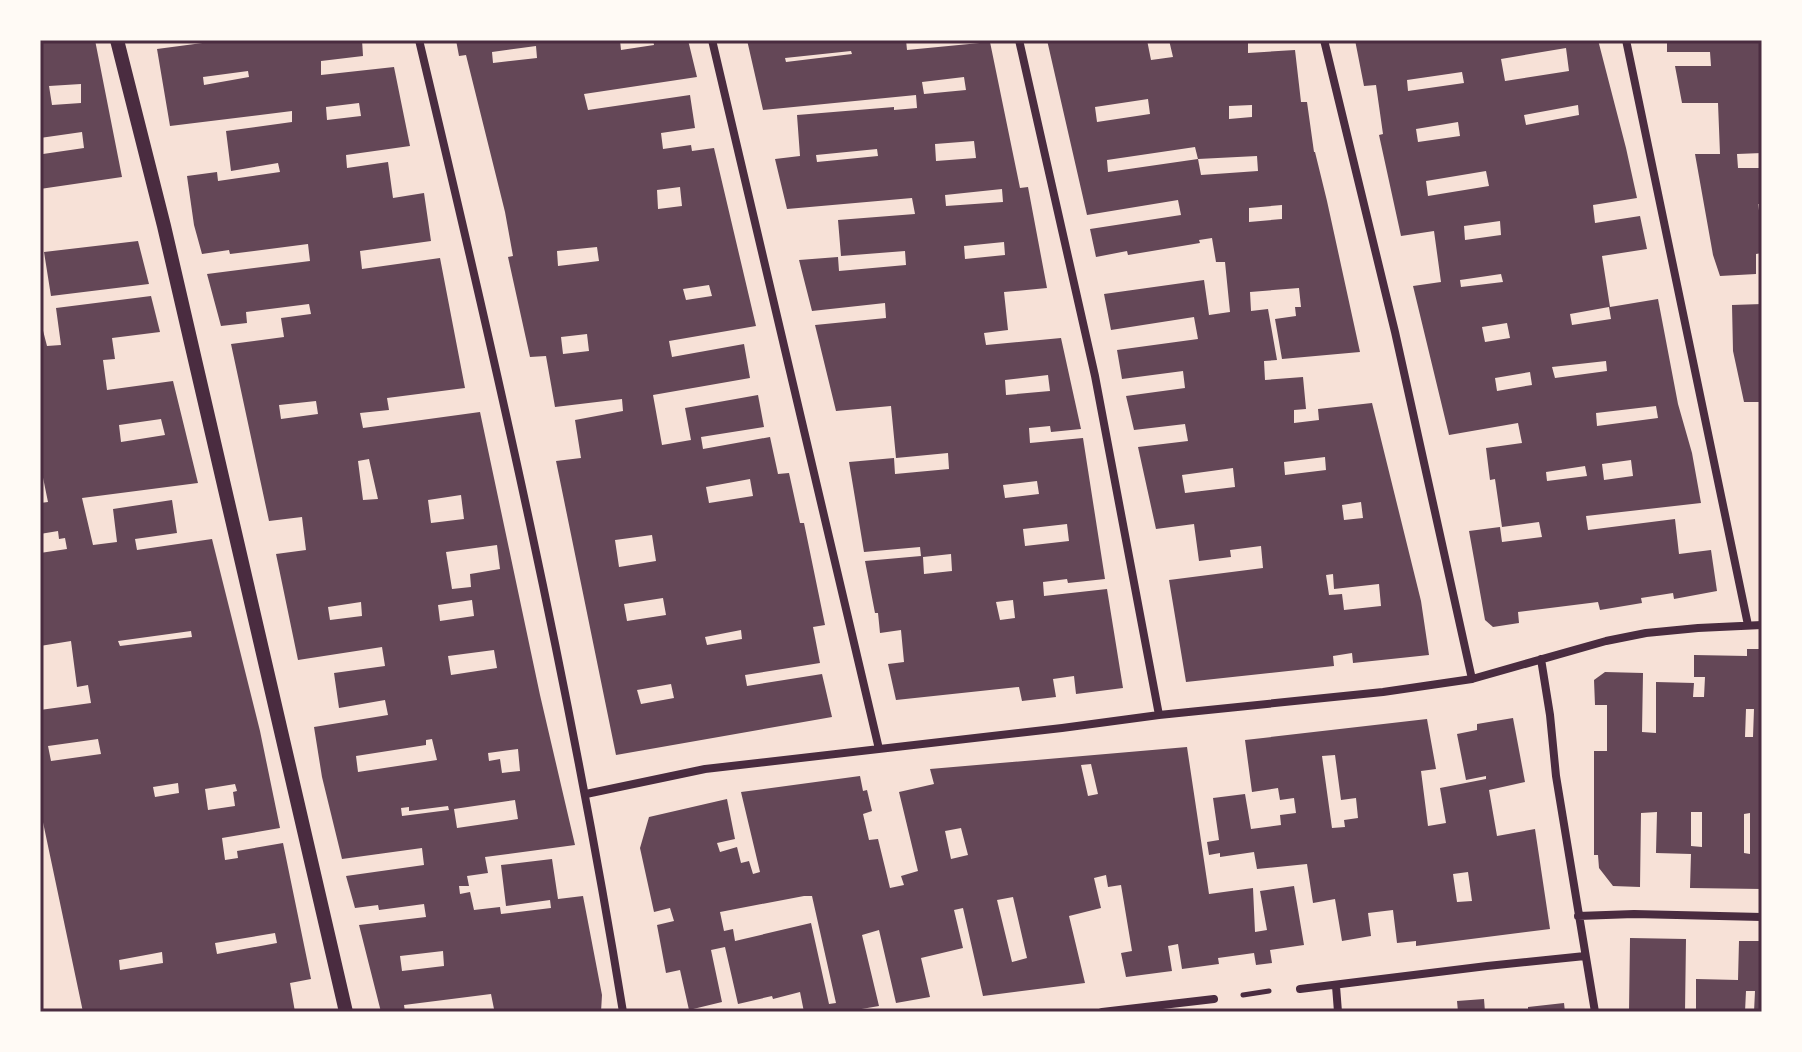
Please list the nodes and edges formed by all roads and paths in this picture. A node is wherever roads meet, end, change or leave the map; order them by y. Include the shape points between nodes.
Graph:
1 (117, 40) edge
2 (419, 40) edge
3 (712, 40) edge
4 (1019, 40) edge
5 (1324, 40) edge
6 (1626, 40) edge
7 (1748, 625) junction
8 (1762, 625) edge
9 (1541, 659) junction
10 (1472, 679) junction
11 (1159, 715) junction
12 (879, 749) junction
13 (586, 794) junction
14 (1578, 916) junction
15 (1762, 917) edge
16 (1585, 956) junction
17 (1336, 986) junction
18 (1300, 989) joint
19 (1214, 999) joint
20 (346, 1012) edge
21 (623, 1012) edge
22 (1102, 1012) edge
23 (1338, 1012) edge
24 (1595, 1012) edge

1 - 20 street
2 - 13 street
3 - 12 street
4 - 11 street via 1095,376
5 - 10 street
6 - 7 street
7 - 8 street
7 - 9 street via 1646,633
9 - 10 street
9 - 14 street
10 - 11 street
11 - 12 street
12 - 13 street via 705,769
13 - 21 street
14 - 15 street
14 - 16 street
16 - 17 street
16 - 24 street
17 - 18 street
17 - 23 street
18 - 19 path
19 - 22 street

